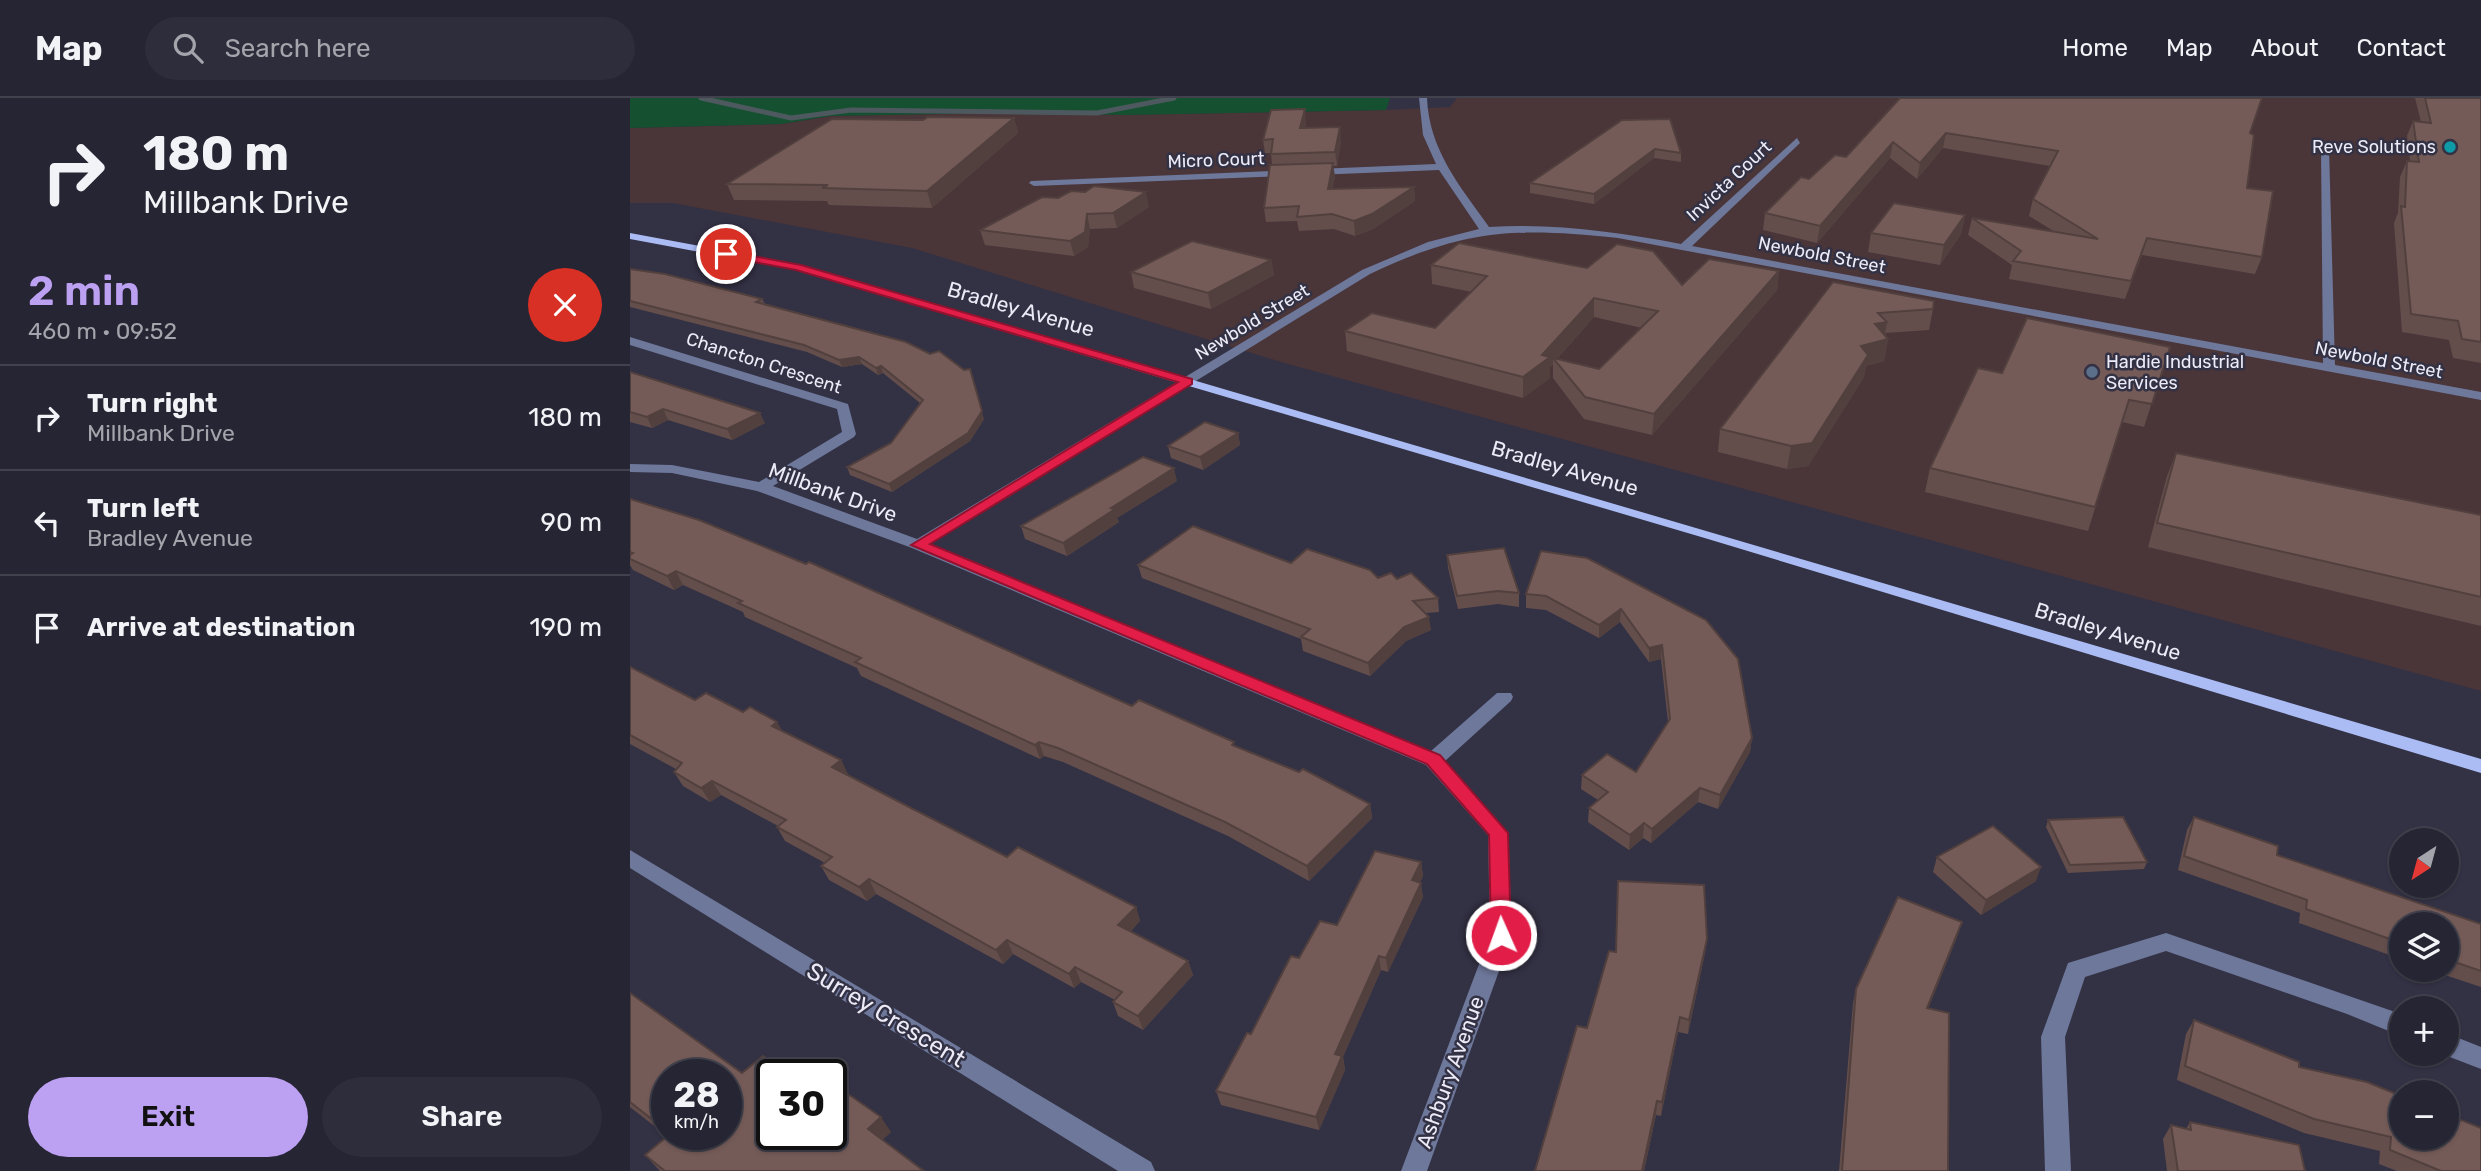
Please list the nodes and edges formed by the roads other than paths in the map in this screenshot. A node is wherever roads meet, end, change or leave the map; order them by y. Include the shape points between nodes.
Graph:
1 (1423, 98) edge
2 (1797, 141) dead end
3 (2326, 150) dead end
4 (1442, 167) junction
5 (1034, 183) dead end
6 (1485, 230) junction
7 (630, 236) edge
8 (1685, 247) junction
9 (630, 341) edge
10 (2329, 368) junction
11 (1188, 381) junction
12 (2481, 396) edge
13 (630, 468) edge
14 (761, 487) junction
15 (918, 545) junction
16 (1504, 697) dead end
17 (1433, 760) junction
18 (2481, 766) edge
19 (630, 858) edge
20 (2389, 1020) edge
21 (2459, 1049) edge
22 (2481, 1058) edge
23 (1142, 1171) edge
24 (1414, 1171) edge
25 (2057, 1171) edge

1 - 4 street via 1428,142
2 - 8 street, Invicta Court
3 - 10 street
4 - 5 street, Micro Court
4 - 6 street
6 - 8 street, Newbold Street via 1560,229
6 - 11 street, Newbold Street via 1434,241 1396,257
7 - 11 main road, Bradley Avenue via 798,267
8 - 10 street, Newbold Street
9 - 14 street, Chancton Crescent via 843,407 849,433
10 - 12 street, Newbold Street
11 - 15 street
11 - 18 main road, Bradley Avenue
13 - 14 street, Millbank Drive via 672,469
14 - 15 street, Millbank Drive
15 - 17 street, Ashbury Avenue
16 - 17 street
17 - 24 street, Ashbury Avenue via 1498,833 1501,935
19 - 23 street, Surrey Crescent
20 - 25 street via 2166,942 2076,970 2053,1037
21 - 22 street

